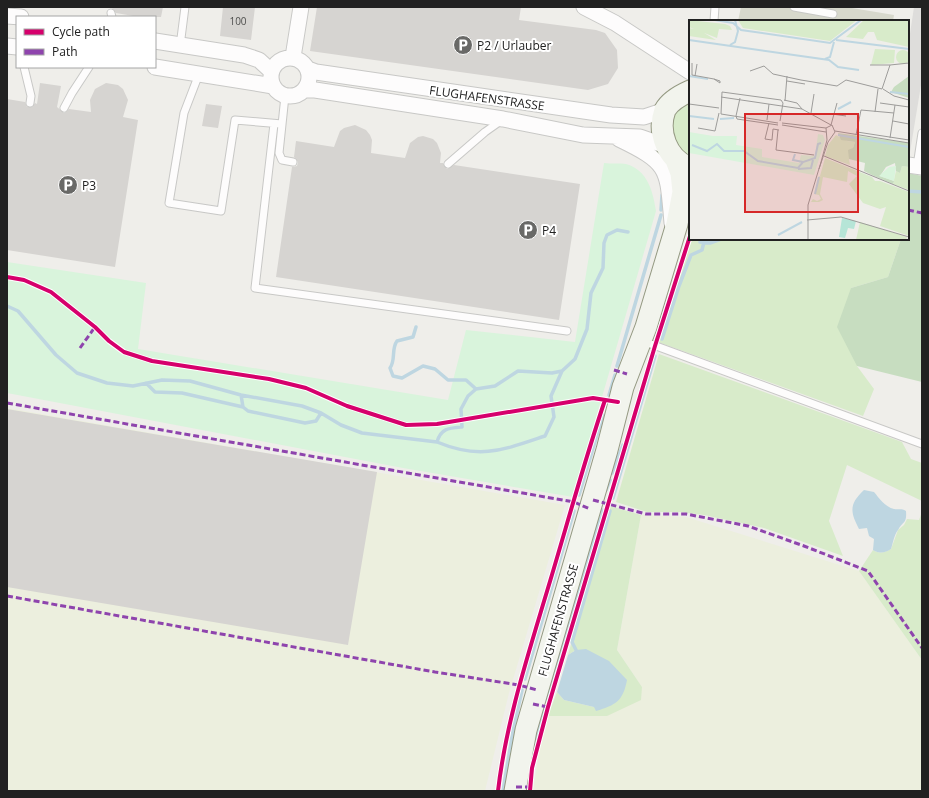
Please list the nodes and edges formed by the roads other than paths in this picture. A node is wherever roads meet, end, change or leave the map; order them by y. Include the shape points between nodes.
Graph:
1 (185, 7) edge
2 (301, 7) edge
3 (584, 7) edge
4 (715, 7) edge
5 (794, 7) edge
6 (834, 14) dead end
7 (714, 20) edge
8 (156, 41) edge
9 (180, 46) junction
10 (293, 57) junction
11 (156, 67) edge
12 (24, 68) edge
13 (88, 68) edge
14 (308, 69) junction
15 (689, 71) edge
16 (199, 74) junction
17 (272, 78) junction
18 (304, 90) junction
19 (689, 92) edge
20 (285, 96) junction
21 (30, 102) dead end
22 (64, 108) dead end
23 (665, 110) junction
24 (503, 119) junction
25 (274, 124) junction
26 (282, 124) junction
27 (922, 133) edge
28 (613, 136) junction
29 (921, 143) edge
30 (677, 158) edge
31 (293, 162) dead end
32 (448, 164) dead end
33 (916, 166) edge
34 (689, 219) edge
35 (673, 237) junction
36 (567, 331) dead end
37 (648, 343) junction
38 (922, 444) edge
39 (608, 450) junction
40 (515, 791) edge

1 - 9 lane
2 - 10 street
3 - 15 street via 616,23
4 - 7 lane
5 - 6 lane
8 - 9 street
9 - 17 street via 244,55 259,60
10 - 14 street, FLUGHAFENSTRASSE via 302,61
10 - 17 street via 277,62
11 - 16 street
12 - 21 lane
13 - 22 lane
14 - 18 street via 309,80
14 - 23 street, FLUGHAFENSTRASSE via 366,80 611,115 644,117
16 - 17 street
16 - 25 lane via 184,113 168,203 221,211 235,120
17 - 20 street via 276,90
18 - 20 street, FLUGHAFENSTRASSE via 295,95
18 - 24 street, FLUGHAFENSTRASSE
19 - 23 main road, FLUGHAFENSTRASSE via 675,99
20 - 26 lane
23 - 30 main road, FLUGHAFENSTRASSE via 663,131
24 - 28 street, FLUGHAFENSTRASSE via 583,135
24 - 32 lane
25 - 26 lane
25 - 36 lane via 255,288
26 - 31 lane via 279,157 287,162
27 - 29 lane
28 - 30 street, FLUGHAFENSTRASSE via 640,137
28 - 35 street, FLUGHAFENSTRASSE via 652,157 665,171 669,184
29 - 33 lane
30 - 35 main road, FLUGHAFENSTRASSE via 683,192
34 - 37 main road, FLUGHAFENSTRASSE via 676,249
35 - 39 main road, FLUGHAFENSTRASSE via 644,331 623,387
37 - 38 lane
37 - 39 main road, FLUGHAFENSTRASSE via 628,404
39 - 40 main road, FLUGHAFENSTRASSE via 530,714

